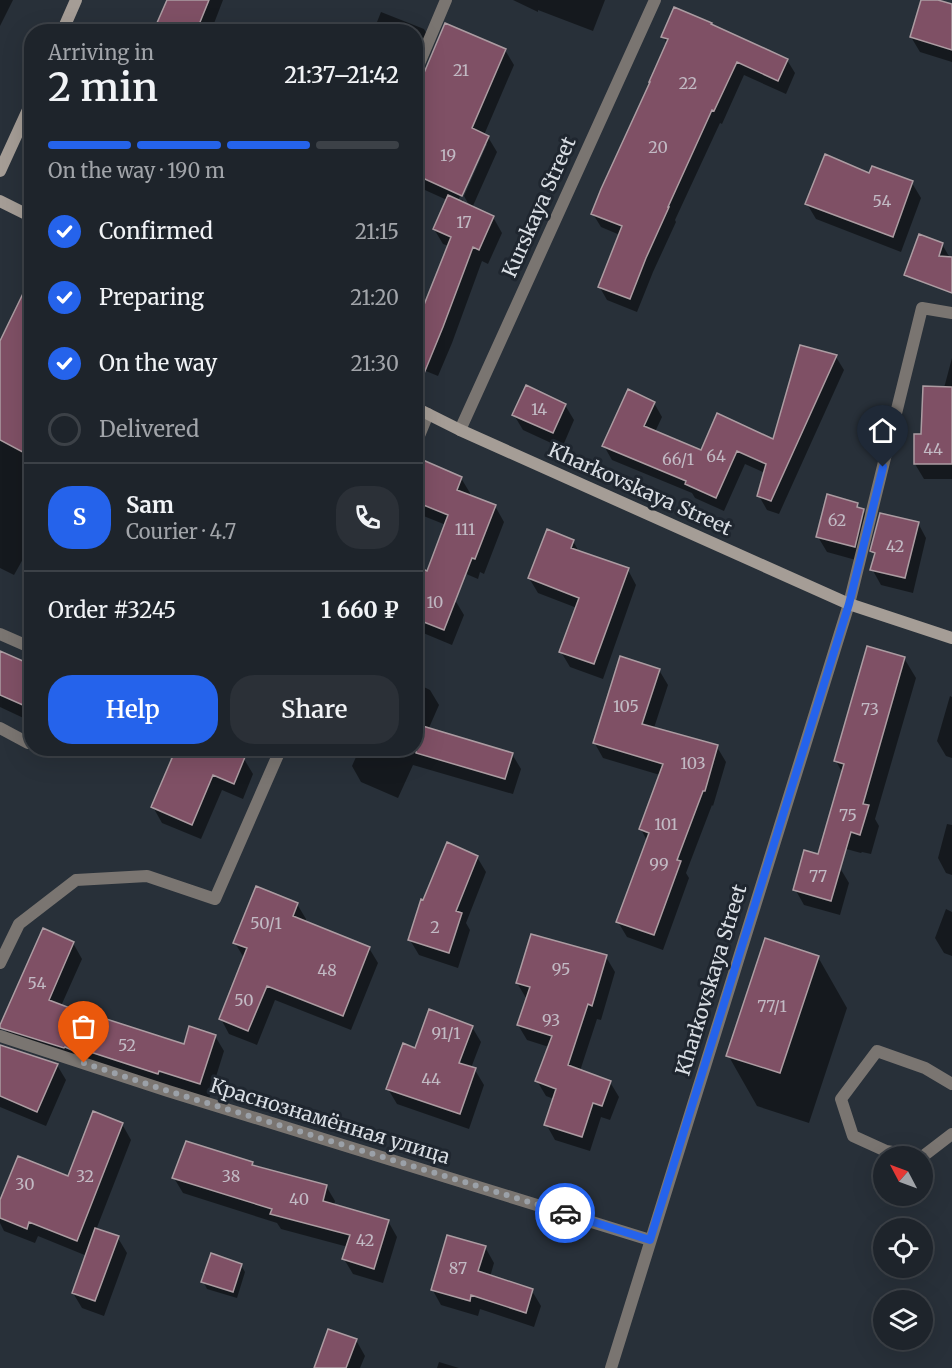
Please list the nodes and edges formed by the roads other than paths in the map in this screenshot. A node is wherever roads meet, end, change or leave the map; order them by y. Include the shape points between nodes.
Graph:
1 (76, 0) edge
2 (446, 0) edge
3 (654, 0) edge
4 (66, 24) edge
5 (423, 54) edge
6 (24, 118) edge
7 (0, 171) edge
8 (0, 201) edge
9 (24, 213) edge
10 (952, 313) edge
11 (423, 412) edge
12 (428, 414) junction
13 (423, 426) edge
14 (460, 430) junction
15 (849, 604) junction
16 (0, 634) edge
17 (952, 638) edge
18 (24, 644) edge
19 (0, 728) edge
20 (24, 739) edge
21 (278, 756) edge
22 (0, 963) edge
23 (0, 1036) edge
24 (952, 1084) edge
25 (952, 1134) edge
26 (875, 1146) edge
27 (933, 1149) edge
28 (650, 1240) junction
29 (611, 1368) edge

1 - 4 street
2 - 5 street
3 - 14 street, Kurskaya Street
6 - 7 street
8 - 9 street
10 - 15 street via 922,308
11 - 12 street, Kharkovskaya Street
12 - 13 street
12 - 14 street, Kharkovskaya Street
14 - 15 street, Kharkovskaya Street
15 - 17 street, Kharkovskaya Street
15 - 28 street, Kharkovskaya Street
16 - 18 street
19 - 20 street
21 - 22 street via 215,899 147,876 76,880 19,924
23 - 28 street, Краснознамённая улица
24 - 26 street via 925,1068 877,1051 842,1099 853,1136
25 - 27 street
28 - 29 street, Kharkovskaya Street

